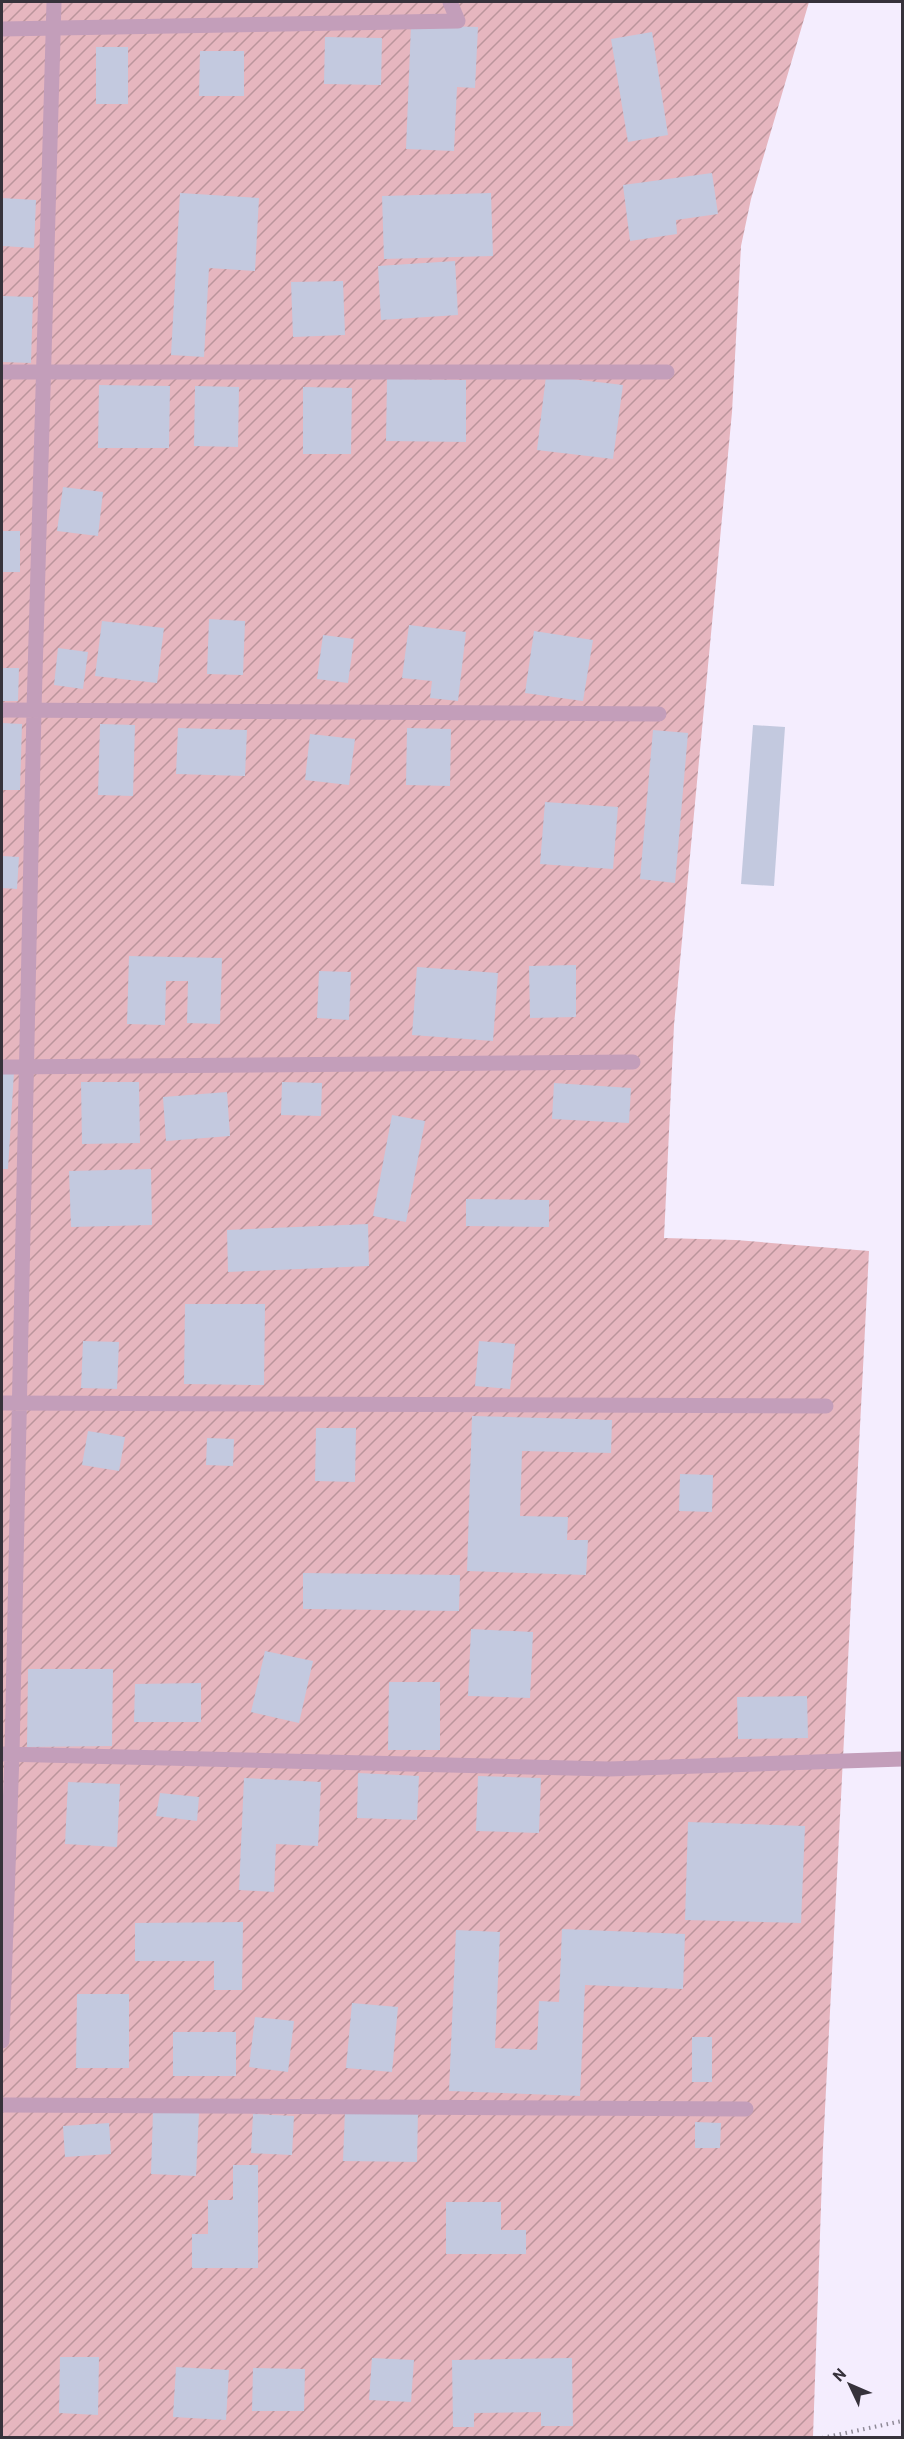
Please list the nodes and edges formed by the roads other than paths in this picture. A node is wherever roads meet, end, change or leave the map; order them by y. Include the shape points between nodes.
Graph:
1 (54, 2) edge
2 (450, 2) edge
3 (53, 28) junction
4 (2, 29) edge
5 (2, 372) edge
6 (42, 372) junction
7 (667, 372) dead end
8 (2, 710) edge
9 (34, 710) junction
10 (659, 714) dead end
11 (633, 1062) dead end
12 (2, 1067) edge
13 (26, 1067) junction
14 (18, 1402) junction
15 (2, 1403) edge
16 (826, 1406) dead end
17 (7, 1754) edge
18 (903, 1759) edge
19 (2, 2041) edge
20 (2, 2105) edge
21 (746, 2109) dead end

1 - 3 street
2 - 3 street via 458,21
3 - 4 street
3 - 6 street
5 - 6 street
6 - 7 street
6 - 9 street
8 - 9 street
9 - 10 street
9 - 13 street
11 - 13 street
12 - 13 street
13 - 14 street
14 - 15 street
14 - 16 street
14 - 17 street
17 - 18 street via 609,1769
17 - 19 street
20 - 21 street

